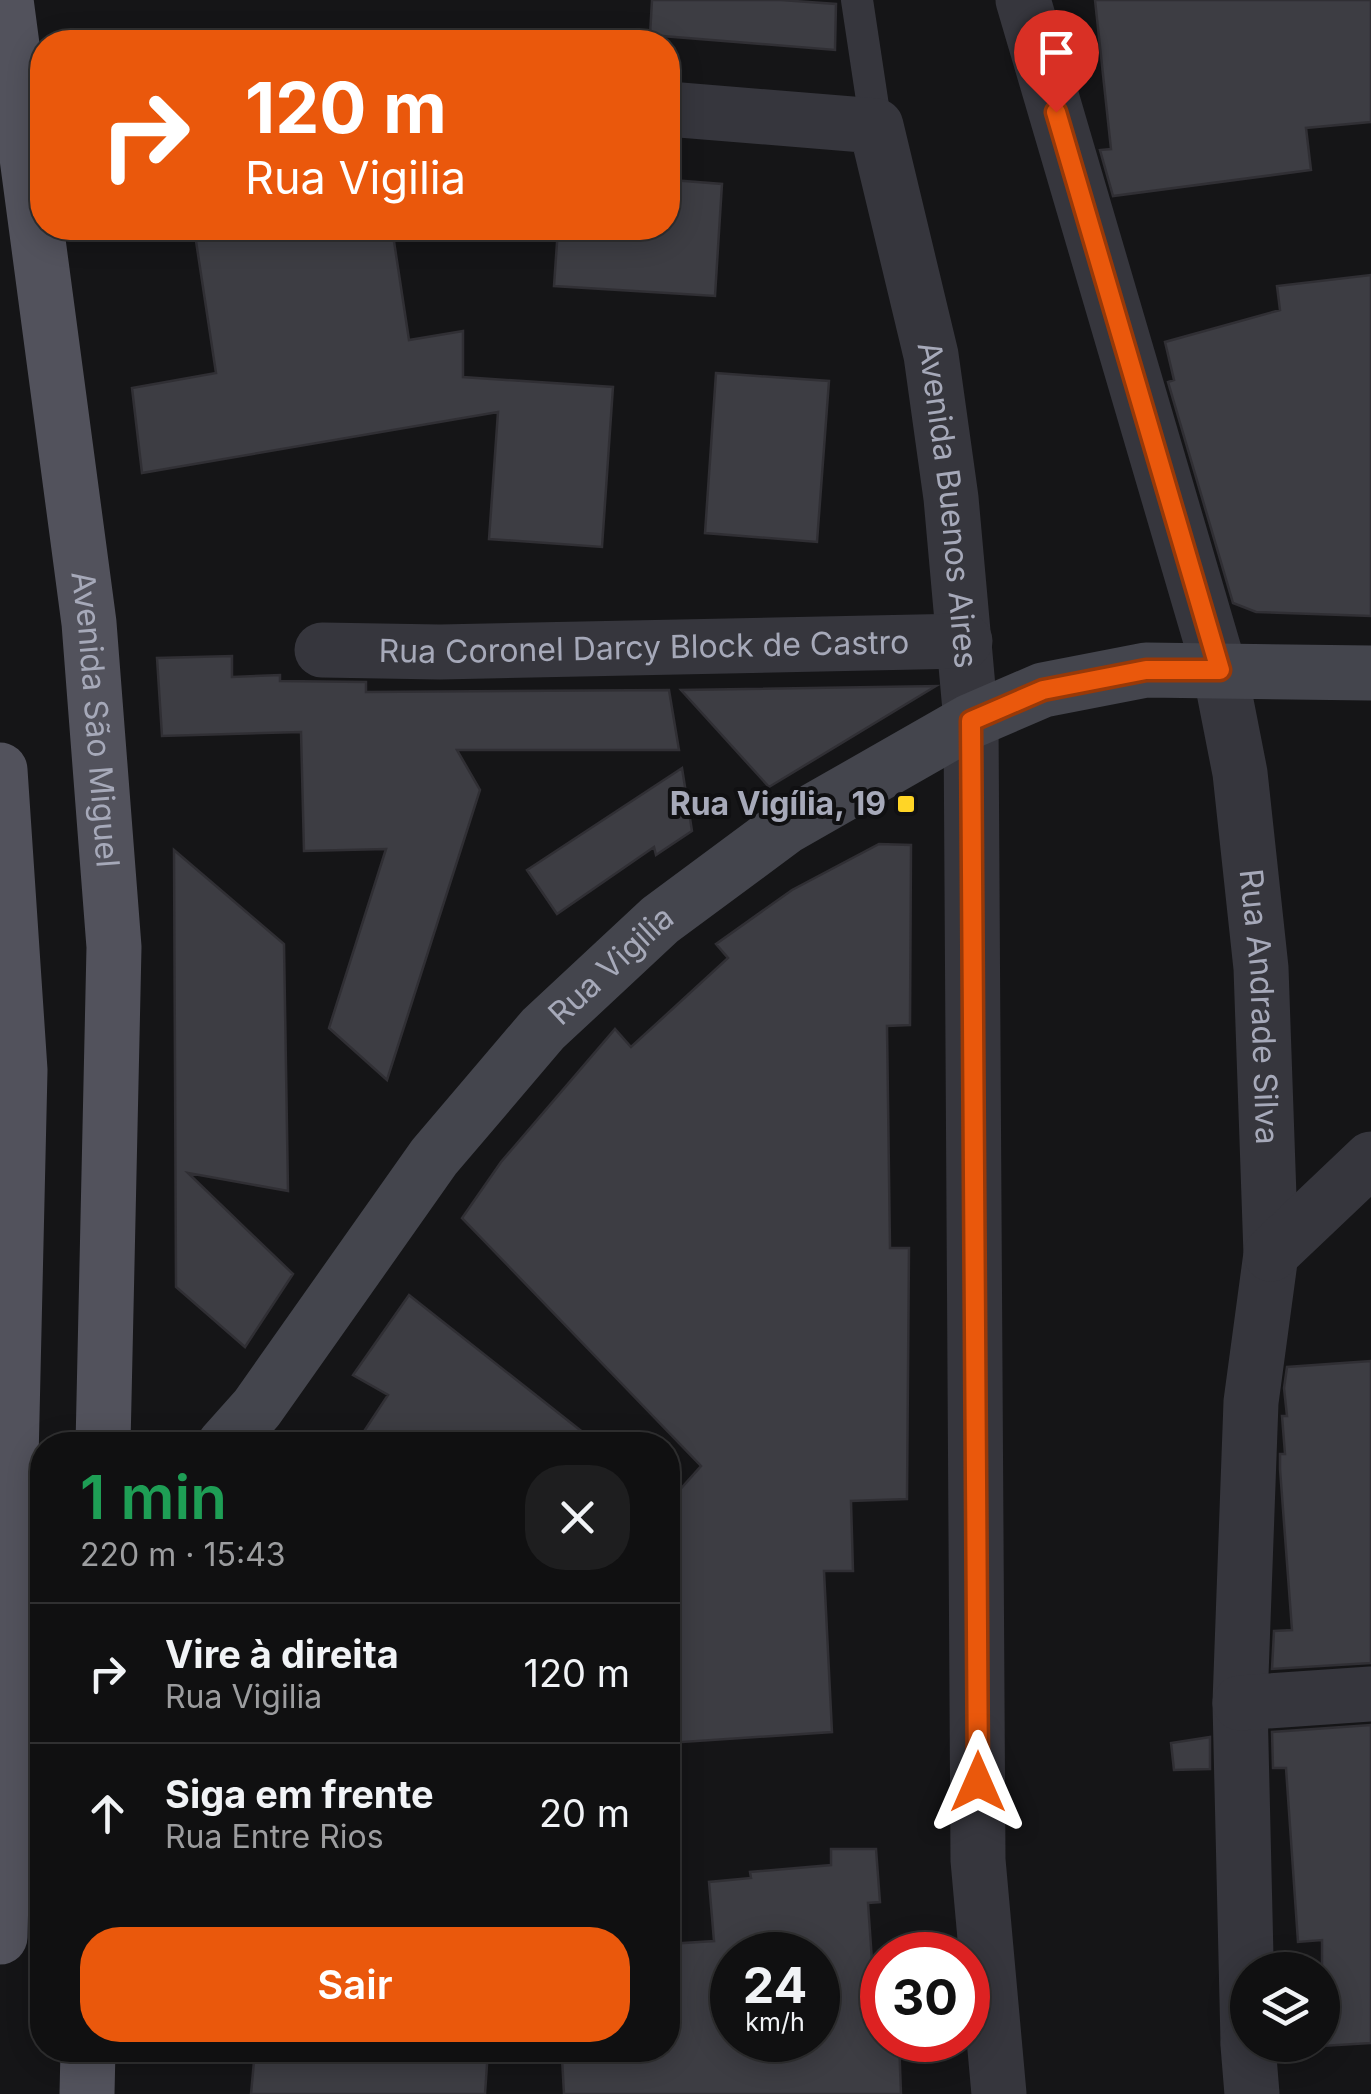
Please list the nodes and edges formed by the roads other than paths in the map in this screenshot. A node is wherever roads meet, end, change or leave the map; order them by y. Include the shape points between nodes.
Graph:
1 (6, 0) edge
2 (858, 0) edge
3 (1023, 0) edge
4 (680, 110) edge
5 (876, 126) junction
6 (30, 180) edge
7 (38, 240) edge
8 (965, 641) junction
9 (322, 650) dead end
10 (1220, 670) junction
11 (1371, 673) edge
12 (971, 721) junction
13 (0, 770) edge
14 (10, 1071) edge
15 (1371, 1159) edge
16 (1270, 1254) junction
17 (103, 1432) edge
18 (236, 1432) edge
19 (25, 1578) edge
20 (1371, 1694) edge
21 (1240, 1703) junction
22 (1, 1904) edge
23 (1246, 1952) edge
24 (87, 2062) edge
25 (1249, 2062) edge
26 (86, 2094) edge
27 (998, 2094) edge
28 (1252, 2094) edge

1 - 6 main road, Avenida São Miguel
2 - 5 lane, Avenida Buenos Aires
3 - 10 street, Rua Andrade Silva
4 - 5 street
5 - 8 street, Avenida Buenos Aires via 930,355
7 - 17 main road, Avenida São Miguel via 89,623 114,947
8 - 9 street, Rua Coronel Darcy Block de Castro
8 - 12 street, Avenida Buenos Aires
10 - 11 street, Rua Vigilia
10 - 12 street, Rua Vigilia via 1146,670 1043,690
10 - 16 street, Rua Andrade Silva via 1240,772 1261,968
12 - 18 street, Rua Vigilia via 787,826 660,920 543,1029 434,1157
12 - 27 street, Avenida Buenos Aires via 978,1860
13 - 14 main road
14 - 19 main road
15 - 16 street
16 - 21 street, Rua Andrade Silva via 1251,1402
19 - 22 main road
20 - 21 street
21 - 23 street, Rua Andrade Silva
24 - 26 main road
25 - 28 street, Rua Andrade Silva

